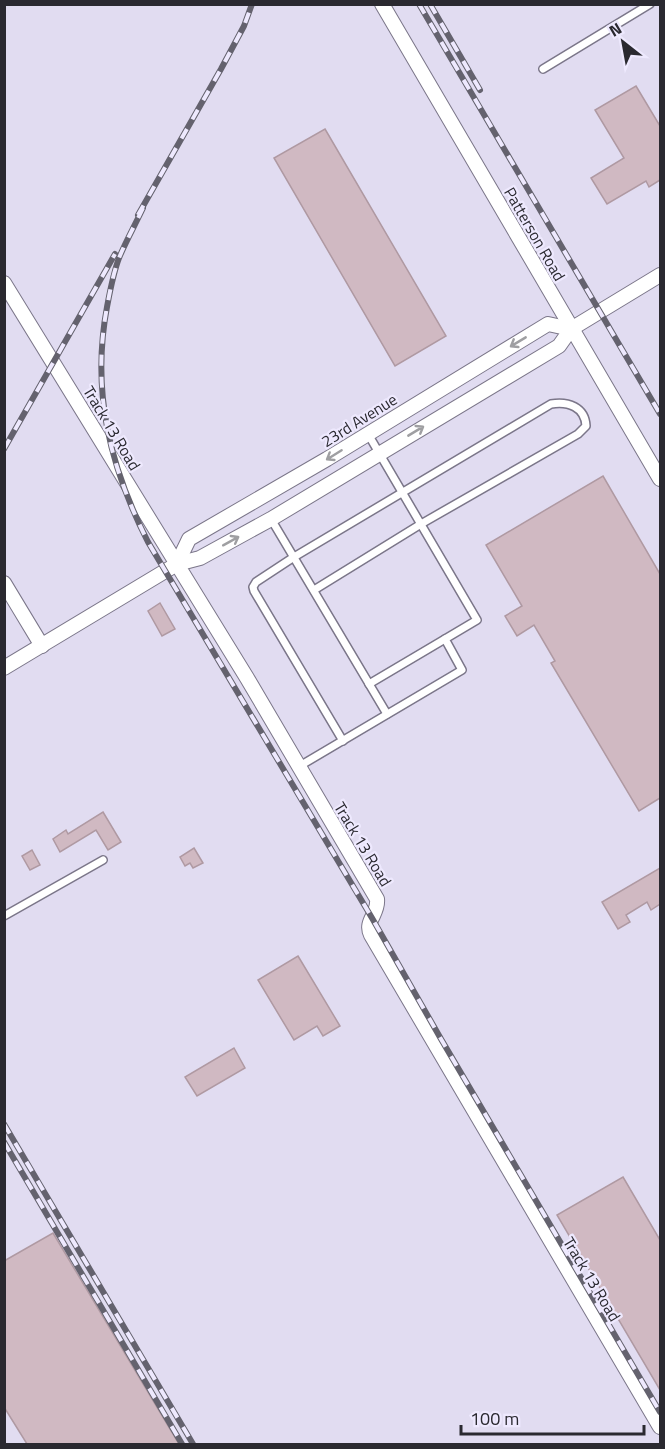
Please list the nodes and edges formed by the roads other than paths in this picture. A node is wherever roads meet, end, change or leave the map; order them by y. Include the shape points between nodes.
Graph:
1 (382, 4) edge
2 (650, 4) edge
3 (543, 69) dead end
4 (660, 275) edge
5 (4, 283) edge
6 (571, 329) junction
7 (368, 434) junction
8 (379, 453) junction
9 (660, 479) edge
10 (402, 492) junction
11 (271, 519) junction
12 (421, 524) junction
13 (294, 556) junction
14 (177, 564) junction
15 (4, 583) edge
16 (314, 590) junction
17 (445, 639) junction
18 (42, 646) junction
19 (4, 668) edge
20 (369, 684) junction
21 (387, 714) junction
22 (343, 741) junction
23 (298, 767) junction
24 (103, 860) dead end
25 (4, 916) edge
26 (660, 1426) edge

1 - 6 street, Patterson Road
2 - 3 lane
4 - 6 street
5 - 14 street, Track 13 Road
6 -> 7 street, 23rd Avenue via 548,324
8 -> 6 street via 559,346
6 - 9 street, Patterson Road
7 - 8 lane
7 -> 14 street, 23rd Avenue via 189,539
8 - 10 lane
8 - 11 street
10 - 12 lane
10 - 12 lane via 551,404 572,404 585,420 586,426 578,434
10 - 13 lane
11 - 13 lane
14 -> 11 street via 200,558
12 - 16 lane
12 - 17 lane via 477,621
13 - 16 lane
13 - 22 lane via 256,582 254,591
14 - 18 street
14 - 23 street, Track 13 Road
15 - 18 street
16 - 20 lane
17 - 20 lane
17 - 21 lane via 462,670
18 - 19 street
20 - 21 lane
21 - 22 lane
22 - 23 lane
23 - 26 street, Track 13 Road via 377,899 376,913 367,928
24 - 25 lane

